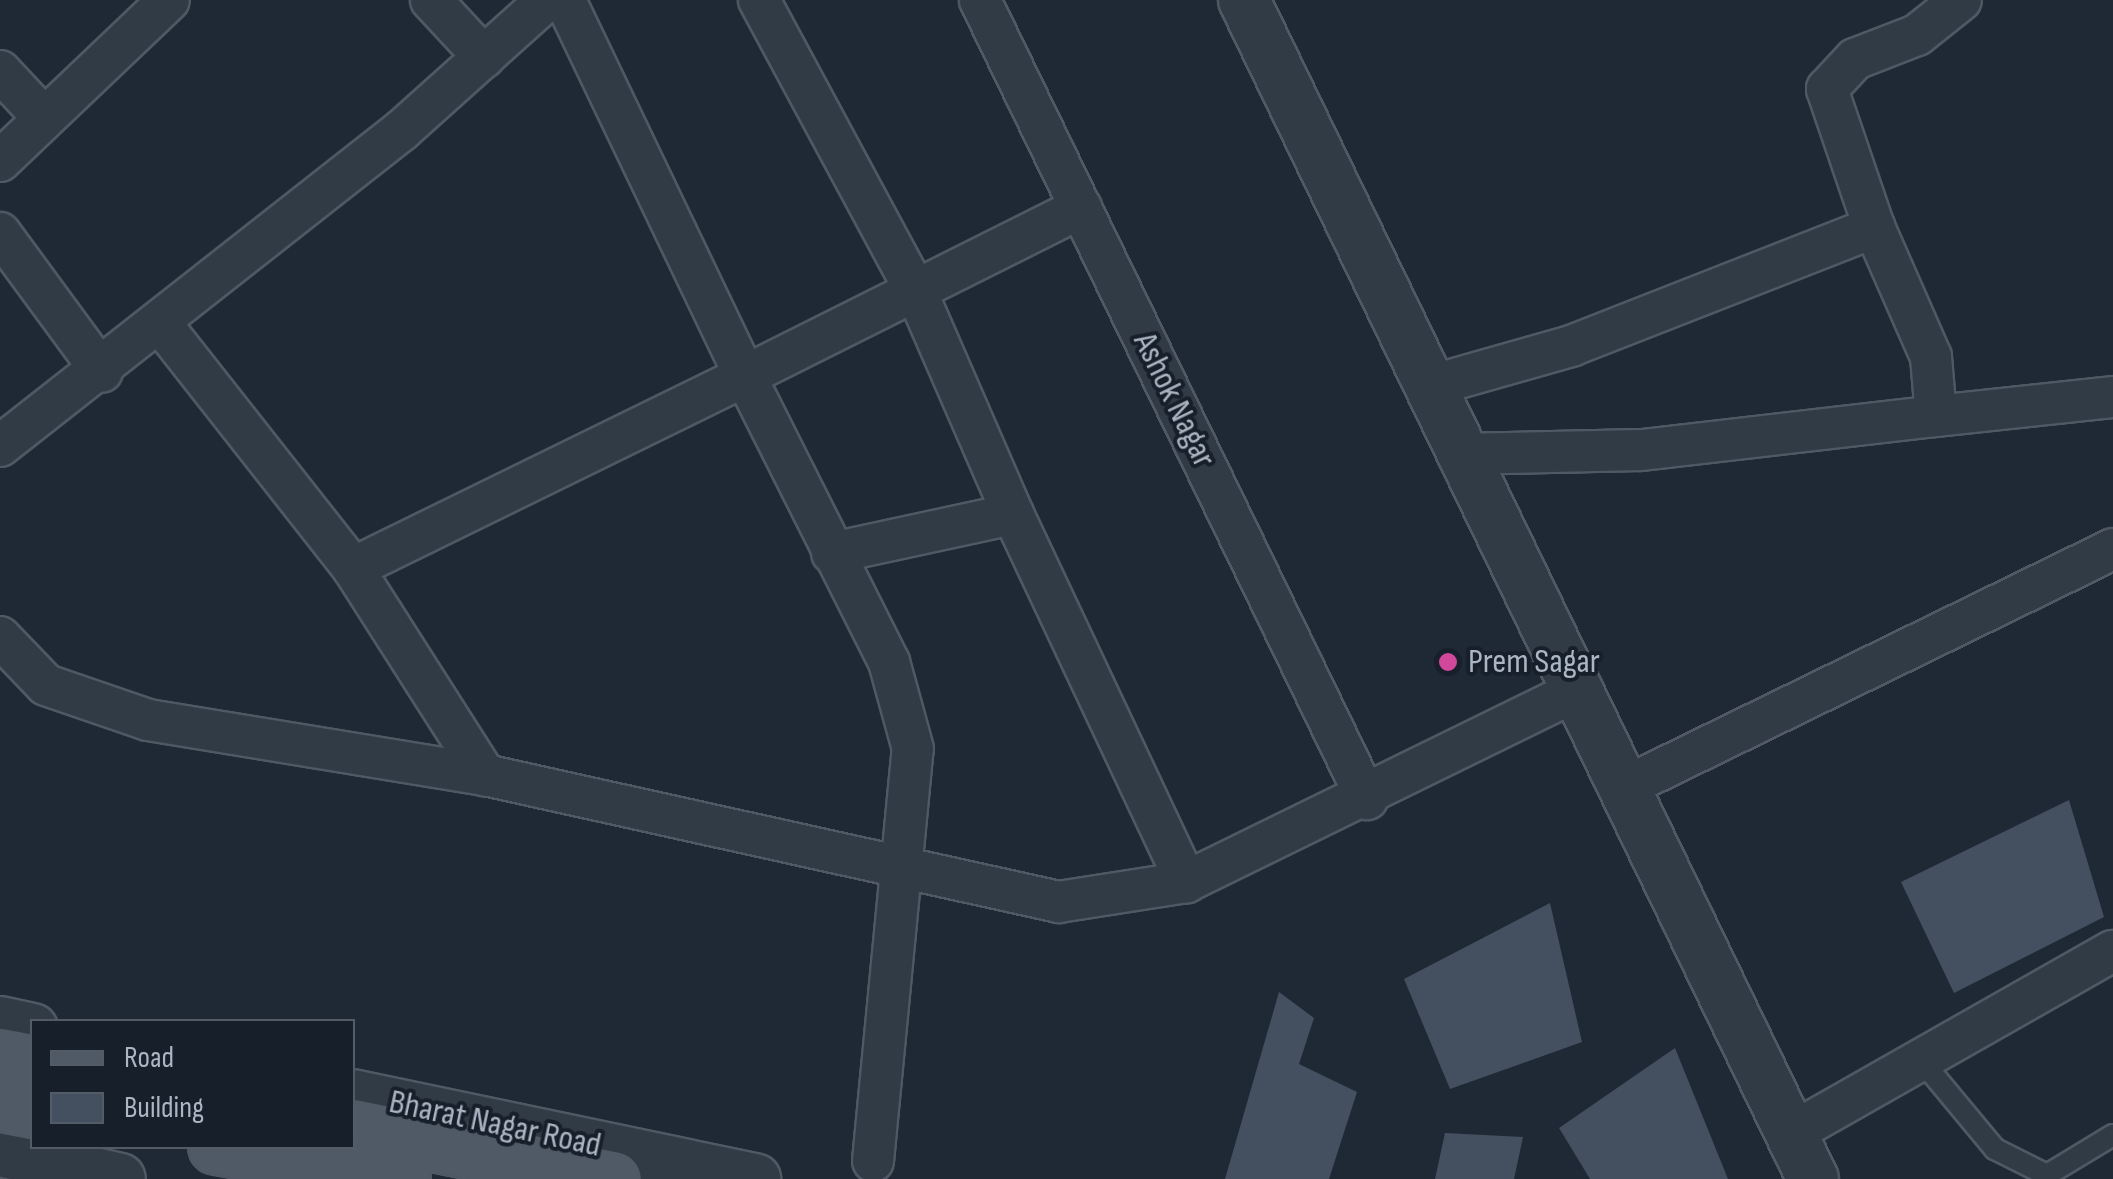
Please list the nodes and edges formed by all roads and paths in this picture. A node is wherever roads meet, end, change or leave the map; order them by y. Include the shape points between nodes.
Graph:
1 (169, 0) edge
2 (431, 0) edge
3 (547, 0) edge
4 (565, 0) edge
5 (758, 0) edge
6 (980, 0) edge
7 (1244, 0) edge
8 (1961, 0) edge
9 (484, 57) junction
10 (0, 72) edge
11 (43, 117) junction
12 (0, 161) edge
13 (1081, 208) junction
14 (1874, 227) junction
15 (0, 232) edge
16 (916, 291) junction
17 (161, 324) junction
18 (102, 372) junction
19 (745, 376) junction
20 (1430, 386) junction
21 (2113, 397) edge
22 (1936, 416) junction
23 (0, 446) edge
24 (1463, 454) junction
25 (1013, 514) junction
26 (2113, 550) edge
27 (832, 553) junction
28 (353, 568) junction
29 (0, 637) edge
30 (1576, 691) junction
31 (484, 775) junction
32 (1624, 788) junction
33 (1367, 799) junction
34 (907, 868) junction
35 (1186, 882) junction
36 (2113, 951) edge
37 (0, 1022) edge
38 (30, 1029) edge
39 (0, 1056) edge
40 (1921, 1060) junction
41 (30, 1062) edge
42 (355, 1096) edge
43 (0, 1105) edge
44 (30, 1112) edge
45 (355, 1128) edge
46 (1792, 1133) junction
47 (2113, 1135) edge
48 (233, 1149) edge
49 (0, 1151) edge
50 (873, 1162) dead end
51 (120, 1179) edge
52 (402, 1179) edge
53 (613, 1179) edge
54 (755, 1179) edge
55 (1813, 1179) edge

1 - 11 street
2 - 9 street
3 - 9 street
4 - 19 street
5 - 16 street
6 - 13 street, Ashok Nagar
7 - 20 street
8 - 14 street via 1917,35 1855,59 1827,89
9 - 17 street
10 - 11 street
11 - 12 street
13 - 16 street
13 - 33 street, Ashok Nagar
14 - 20 street via 1572,346
14 - 22 street via 1931,357
15 - 18 street
16 - 19 street
16 - 25 street
17 - 18 street
17 - 28 street
18 - 23 street
19 - 27 street
19 - 28 street
20 - 24 street
21 - 22 street
22 - 24 street via 1640,450
24 - 30 street
25 - 27 street
25 - 35 street
26 - 32 street
27 - 34 street via 888,662 910,735
28 - 31 street
29 - 31 street via 56,691 148,720
30 - 32 street
30 - 33 street
31 - 34 street
32 - 46 street
33 - 35 street
34 - 35 street via 1059,902
34 - 50 street
36 - 40 street
37 - 38 street
39 - 41 main road
40 - 46 street
40 - 47 lane via 1995,1148 2047,1175
42 - 54 street, Bharat Nagar Road
43 - 44 main road
45 - 53 main road
46 - 55 street
48 - 52 main road
49 - 51 street

